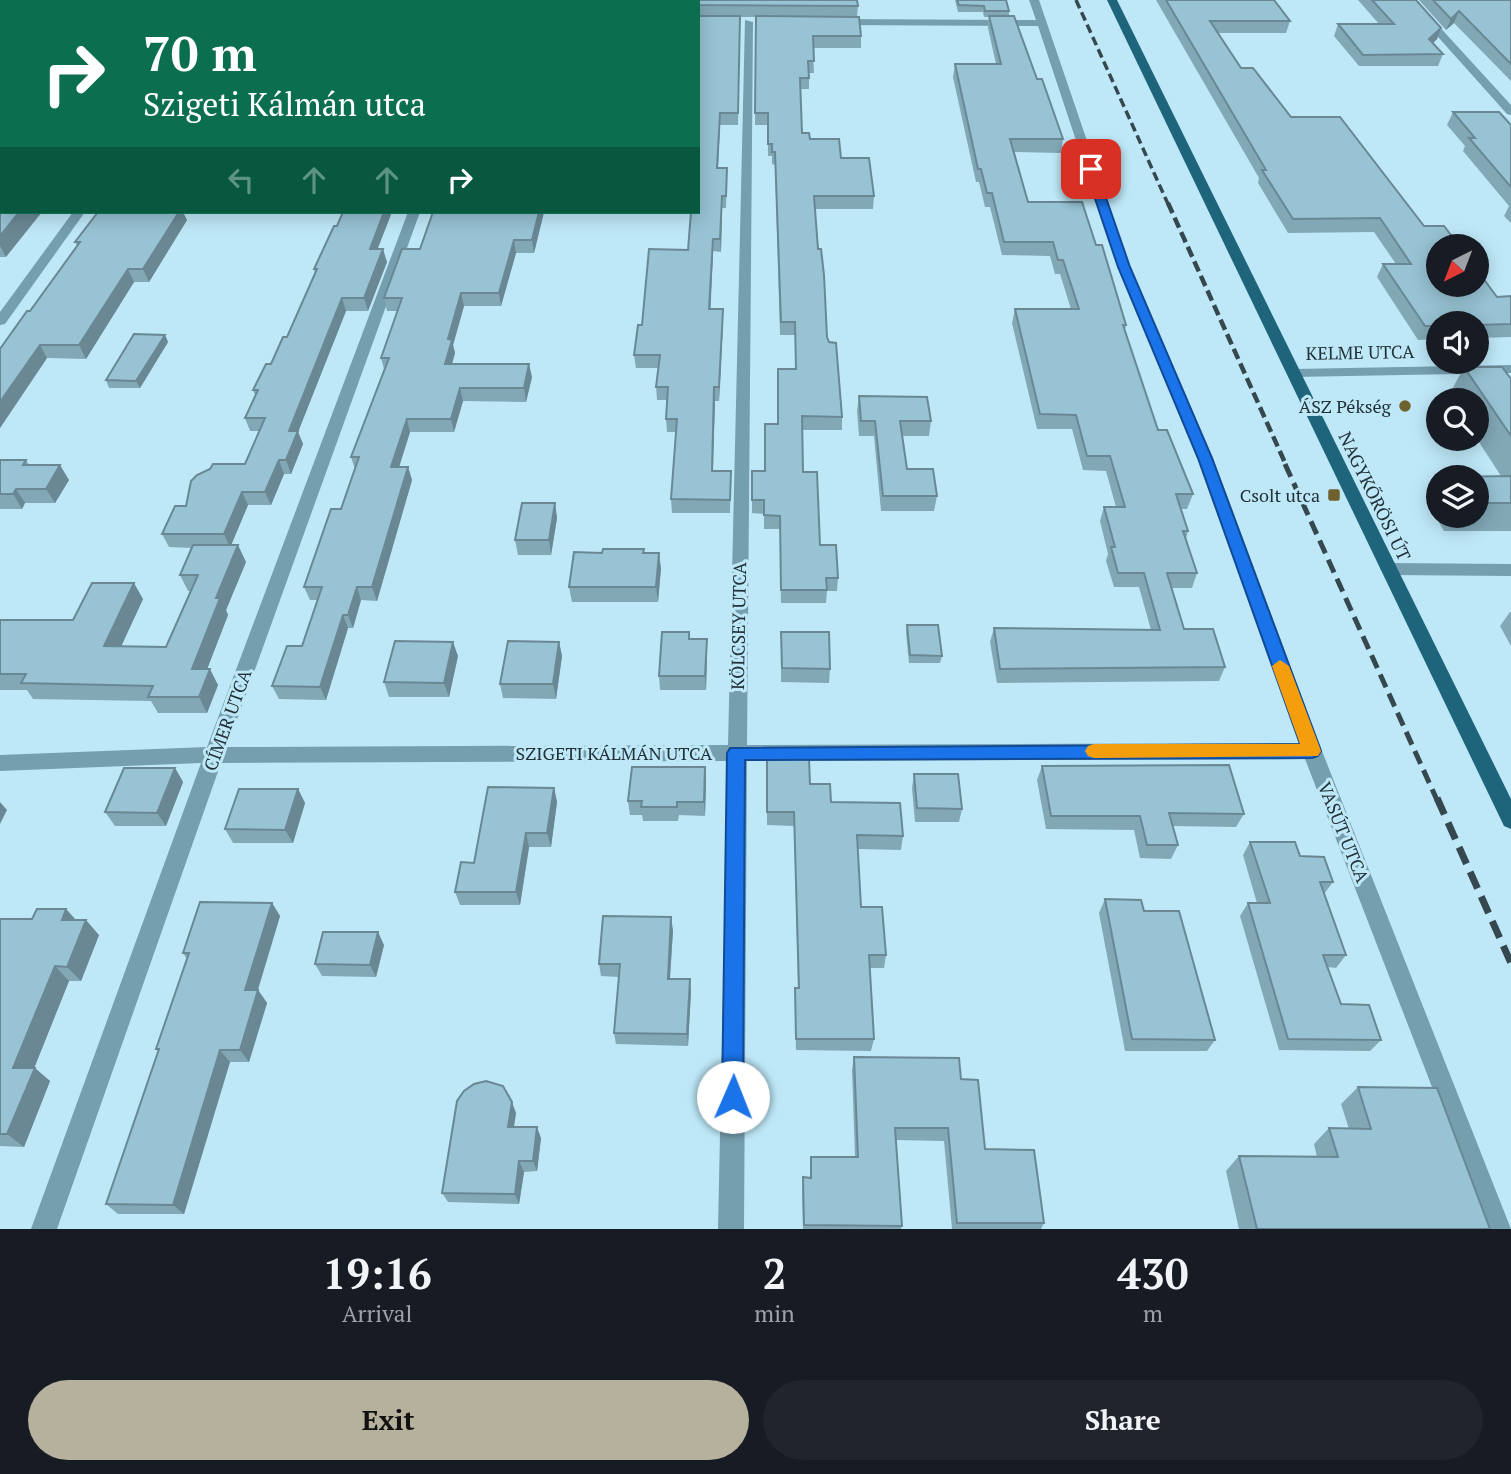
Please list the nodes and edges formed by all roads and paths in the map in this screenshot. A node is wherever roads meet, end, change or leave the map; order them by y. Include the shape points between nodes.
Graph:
1 (1034, 0) edge
2 (1112, 0) edge
3 (1410, 0) edge
4 (748, 22) dead end
5 (829, 22) edge
6 (1041, 23) junction
7 (1511, 112) edge
8 (78, 214) edge
9 (413, 214) edge
10 (0, 321) edge
11 (1511, 369) edge
12 (1294, 373) junction
13 (1388, 569) junction
14 (1511, 570) edge
15 (1312, 751) junction
16 (736, 753) junction
17 (214, 755) junction
18 (0, 763) edge
19 (1511, 820) edge
20 (44, 1229) edge
21 (731, 1229) edge
22 (1500, 1229) edge

1 - 6 street, VASÚT UTCA
2 - 12 main road, NAGYKŐRÖSI ÚT
3 - 7 street
4 - 16 street, KÖLCSEY UTCA
5 - 6 street
6 - 15 street, VASÚT UTCA via 1124,267 1205,458
8 - 10 street
9 - 17 street, CÍMER UTCA
11 - 12 street, KELME UTCA
12 - 13 main road, NAGYKŐRÖSI ÚT
13 - 14 street
13 - 19 main road, NAGYKŐRÖSI ÚT
15 - 16 street, SZIGETI KÁLMÁN UTCA
15 - 22 street, VASÚT UTCA
16 - 17 street, SZIGETI KÁLMÁN UTCA
16 - 21 street, KÖLCSEY UTCA
17 - 18 street, SZIGETI KÁLMÁN UTCA
17 - 20 street, CÍMER UTCA

